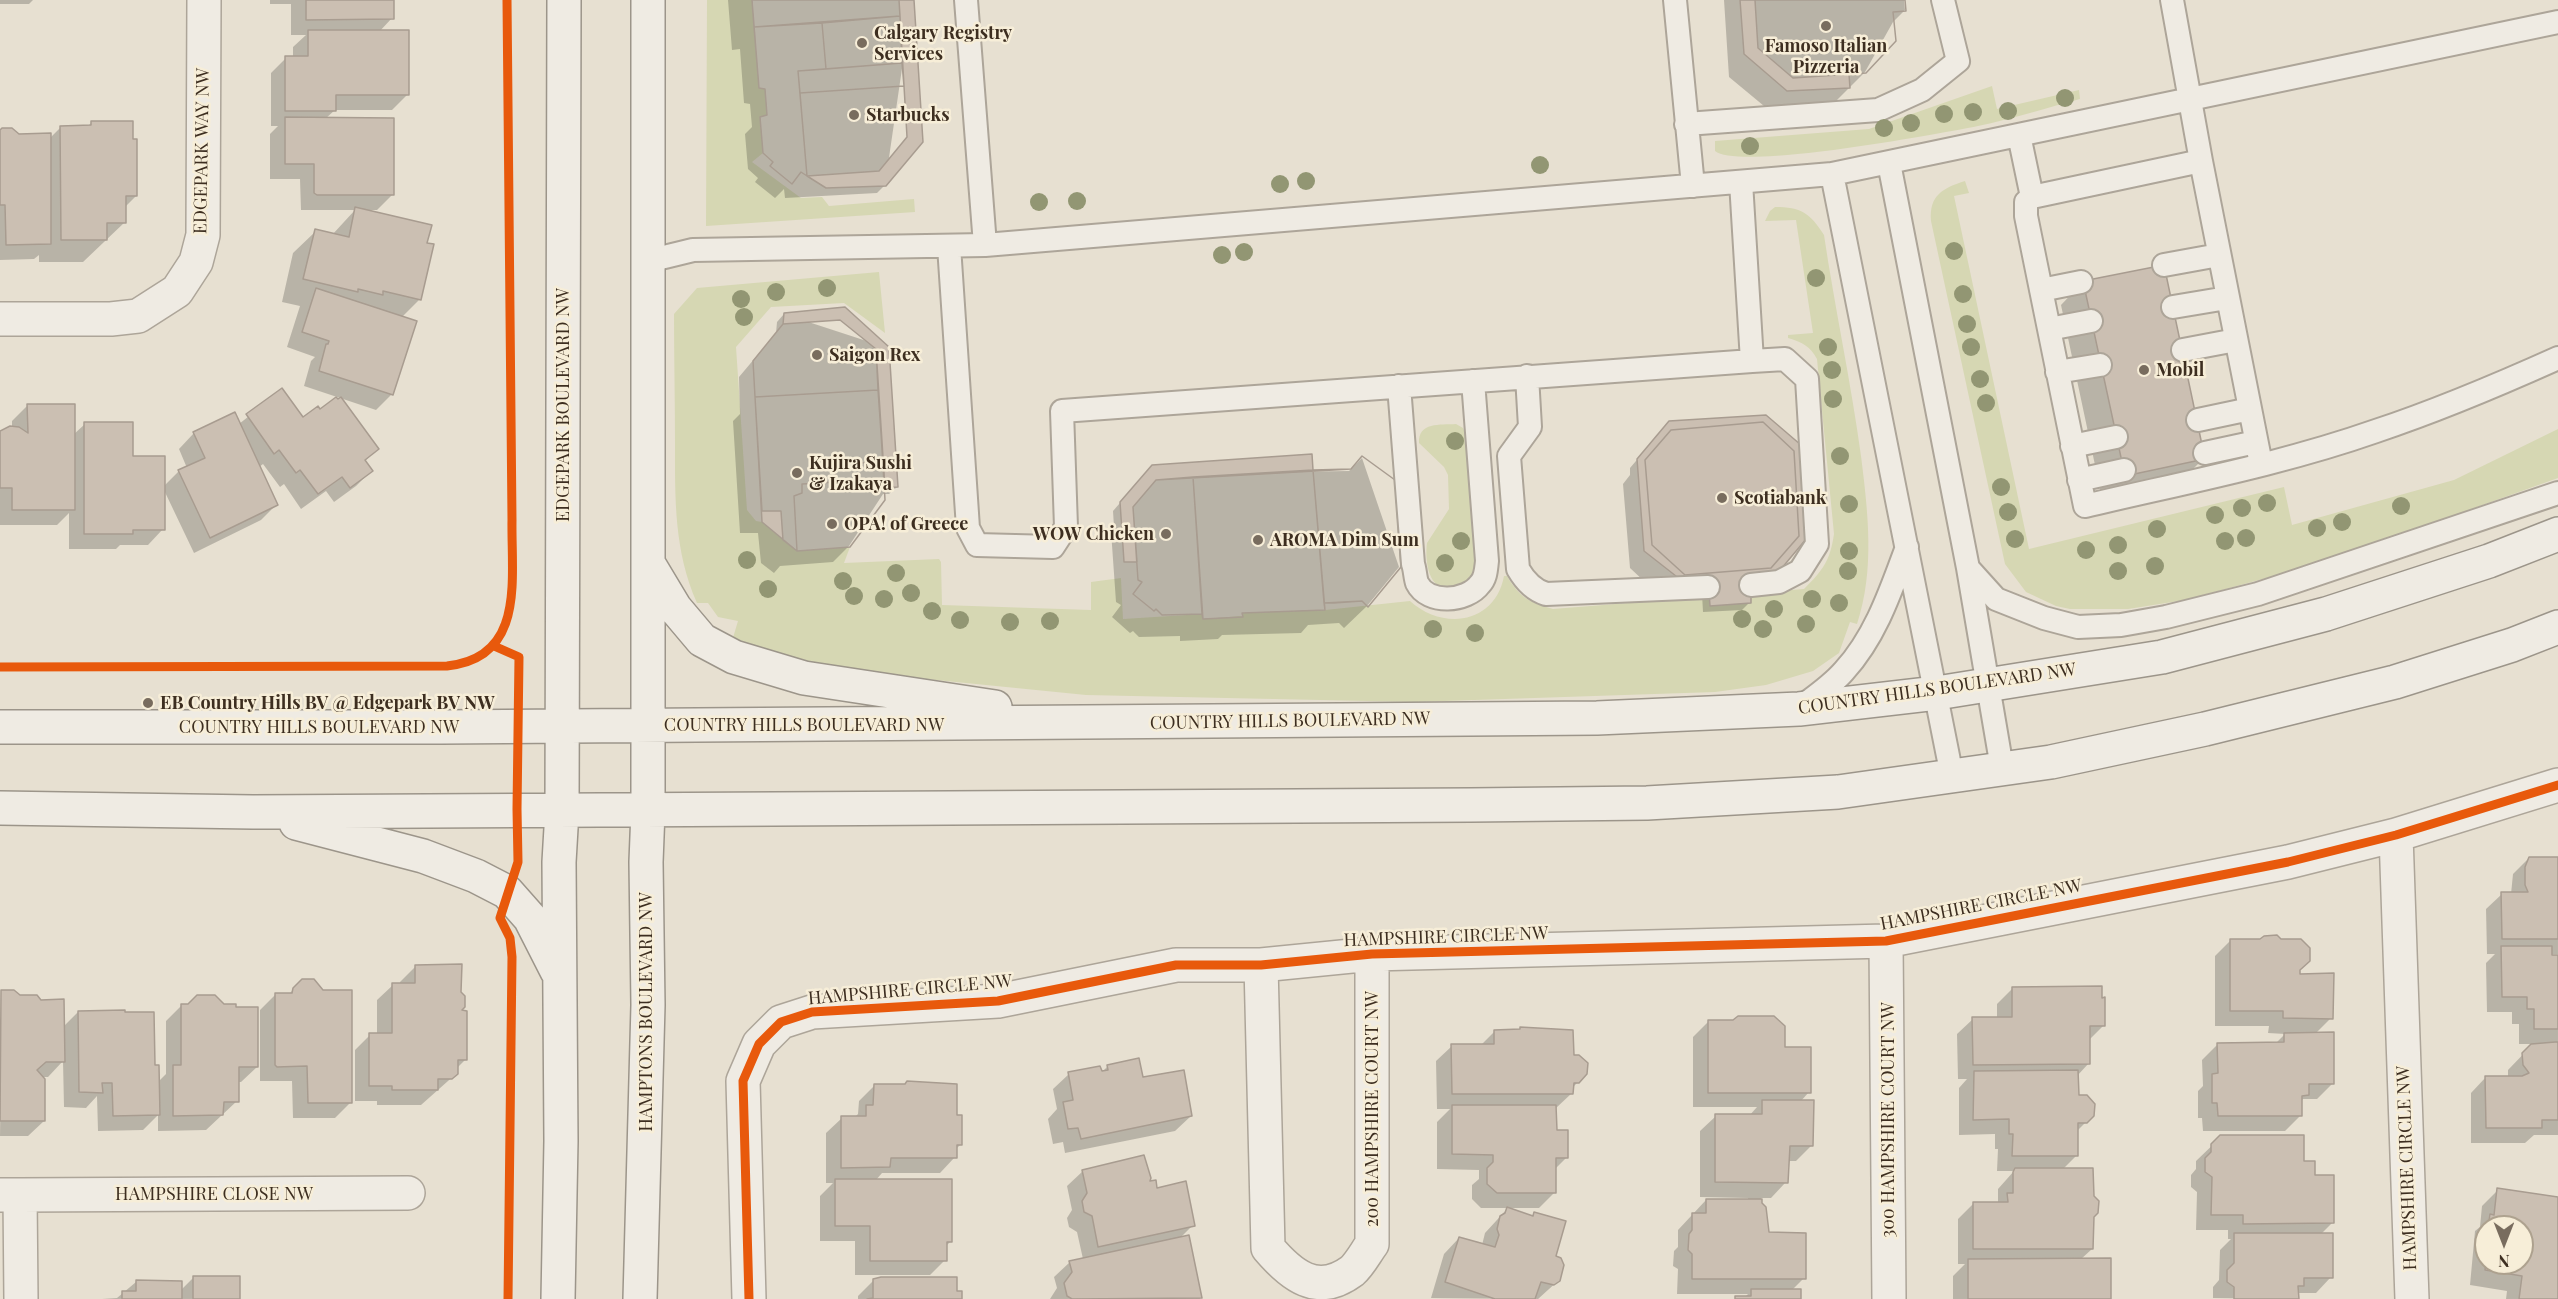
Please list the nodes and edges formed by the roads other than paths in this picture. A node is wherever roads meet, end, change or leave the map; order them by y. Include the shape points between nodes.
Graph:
1 (204, 0) edge
2 (564, 0) edge
3 (648, 0) edge
4 (966, 0) edge
5 (1675, 0) edge
6 (1943, 0) edge
7 (2172, 0) edge
8 (2558, 21) edge
9 (2189, 100) junction
10 (1686, 124) junction
11 (2019, 135) junction
12 (2200, 161) junction
13 (1889, 163) junction
14 (1832, 174) junction
15 (1741, 182) junction
16 (1693, 186) junction
17 (2032, 197) junction
18 (985, 245) junction
19 (949, 246) junction
20 (2219, 255) junction
21 (648, 261) junction
22 (2164, 265) dead end
23 (2081, 282) dead end
24 (2041, 290) junction
25 (2227, 298) junction
26 (2173, 307) dead end
27 (0, 320) edge
28 (2091, 321) dead end
29 (2049, 329) junction
30 (2236, 340) junction
31 (2182, 350) dead end
32 (2558, 358) edge
33 (1752, 361) junction
34 (2100, 365) dead end
35 (2057, 372) junction
36 (1527, 376) junction
37 (1473, 381) junction
38 (1399, 386) junction
39 (2250, 409) junction
40 (2198, 420) dead end
41 (2116, 437) dead end
42 (2072, 446) junction
43 (2205, 453) dead end
44 (2259, 453) junction
45 (2124, 470) dead end
46 (2079, 480) junction
47 (2558, 493) edge
48 (2558, 534) edge
49 (1907, 547) junction
50 (648, 563) junction
51 (1968, 568) junction
52 (1751, 585) dead end
53 (1708, 587) dead end
54 (2558, 627) edge
55 (1988, 684) junction
56 (1937, 693) junction
57 (1799, 709) junction
58 (1097, 722) junction
59 (563, 726) junction
60 (648, 726) junction
61 (0, 727) edge
62 (2002, 768) junction
63 (1952, 776) junction
64 (2558, 785) edge
65 (0, 808) edge
66 (562, 811) junction
67 (648, 811) junction
68 (253, 812) junction
69 (2397, 835) junction
70 (1886, 941) junction
71 (1372, 954) junction
72 (1262, 965) junction
73 (560, 978) junction
74 (408, 1193) dead end
75 (10, 1195) edge
76 (21, 1299) edge
77 (558, 1299) edge
78 (640, 1299) edge
79 (749, 1299) edge
80 (1889, 1299) edge
81 (2412, 1299) edge

1 - 27 street, EDGEPARK WAY NW via 203,235 196,262 187,277 168,298 138,316
2 - 59 street, EDGEPARK BOULEVARD NW
3 - 21 street
4 - 18 lane
5 - 10 lane
6 - 10 lane via 1958,61 1922,90 1878,110
7 - 9 lane
8 - 9 lane
9 - 11 lane
9 - 12 lane
10 - 16 lane
11 - 13 lane
11 - 17 lane
12 - 17 lane
12 - 20 lane
13 - 14 lane
13 - 51 lane
14 - 15 lane
14 - 49 lane
15 - 16 lane
15 - 33 lane
16 - 18 lane
17 - 24 lane via 2026,202 2026,216
18 - 19 lane
19 - 21 lane via 693,250
19 - 38 lane via 968,528 977,545 1053,548 1060,540 1066,527 1062,411
20 - 22 lane
20 - 25 lane
21 - 50 street
23 - 24 lane
24 - 29 lane
25 - 26 lane
25 - 30 lane
28 - 29 lane
29 - 35 lane
30 - 31 lane
30 - 39 lane
32 - 44 lane via 2480,393 2375,432
33 - 36 lane
33 - 52 lane via 1785,359 1807,380 1817,544 1800,571 1779,582
34 - 35 lane
35 - 42 lane
36 - 37 lane
36 - 53 lane via 1530,427 1509,456 1518,569 1523,578 1546,594
37 - 38 lane
37 - 38 lane via 1486,573 1471,592 1447,598 1424,591 1417,582
39 - 40 lane
39 - 44 lane
41 - 42 lane
42 - 46 lane
43 - 44 lane
44 - 46 lane via 2085,506
45 - 46 lane
47 - 51 lane via 2258,594 2121,625 2078,627 2044,618 1996,599
48 - 55 street, COUNTRY HILLS BOULEVARD NW via 2489,561 2326,614 2162,657
49 - 56 lane
49 - 57 lane via 1884,611 1866,642 1844,671
50 - 58 street via 675,608 702,640 734,657 804,678
50 - 60 street
51 - 55 lane
54 - 62 street via 2384,685 2205,729 2062,760
55 - 56 street, COUNTRY HILLS BOULEVARD NW
55 - 62 lane
56 - 57 street, COUNTRY HILLS BOULEVARD NW
56 - 63 lane
57 - 58 street, COUNTRY HILLS BOULEVARD NW via 1597,718
58 - 60 street, COUNTRY HILLS BOULEVARD NW
59 - 60 street, COUNTRY HILLS BOULEVARD NW
59 - 61 street, COUNTRY HILLS BOULEVARD NW
59 - 66 street, EDGEPARK BOULEVARD NW
60 - 67 street, HAMPTONS BOULEVARD NW
62 - 63 street
63 - 67 street via 1838,792 1647,803
64 - 69 street
65 - 68 street
66 - 67 street
66 - 68 street
66 - 73 street
67 - 78 street, HAMPTONS BOULEVARD NW via 648,1027
68 - 73 street via 423,856 507,892 530,918
69 - 70 street, HAMPSHIRE CIRCLE NW via 2288,862
69 - 81 street, HAMPSHIRE CIRCLE NW
70 - 71 street, HAMPSHIRE CIRCLE NW
70 - 80 street, 300 HAMPSHIRE COURT NW
71 - 72 street, HAMPSHIRE CIRCLE NW
71 - 72 street, 200 HAMPSHIRE COURT NW via 1372,1244 1352,1270 1329,1281 1308,1282 1283,1265 1268,1248
72 - 79 street, HAMPSHIRE CIRCLE NW via 1176,964 998,1001 812,1012 781,1022 759,1044 743,1081
73 - 77 street
74 - 75 street, HAMPSHIRE CLOSE NW
75 - 76 street, HAMPSHIRE CLOSE NW

